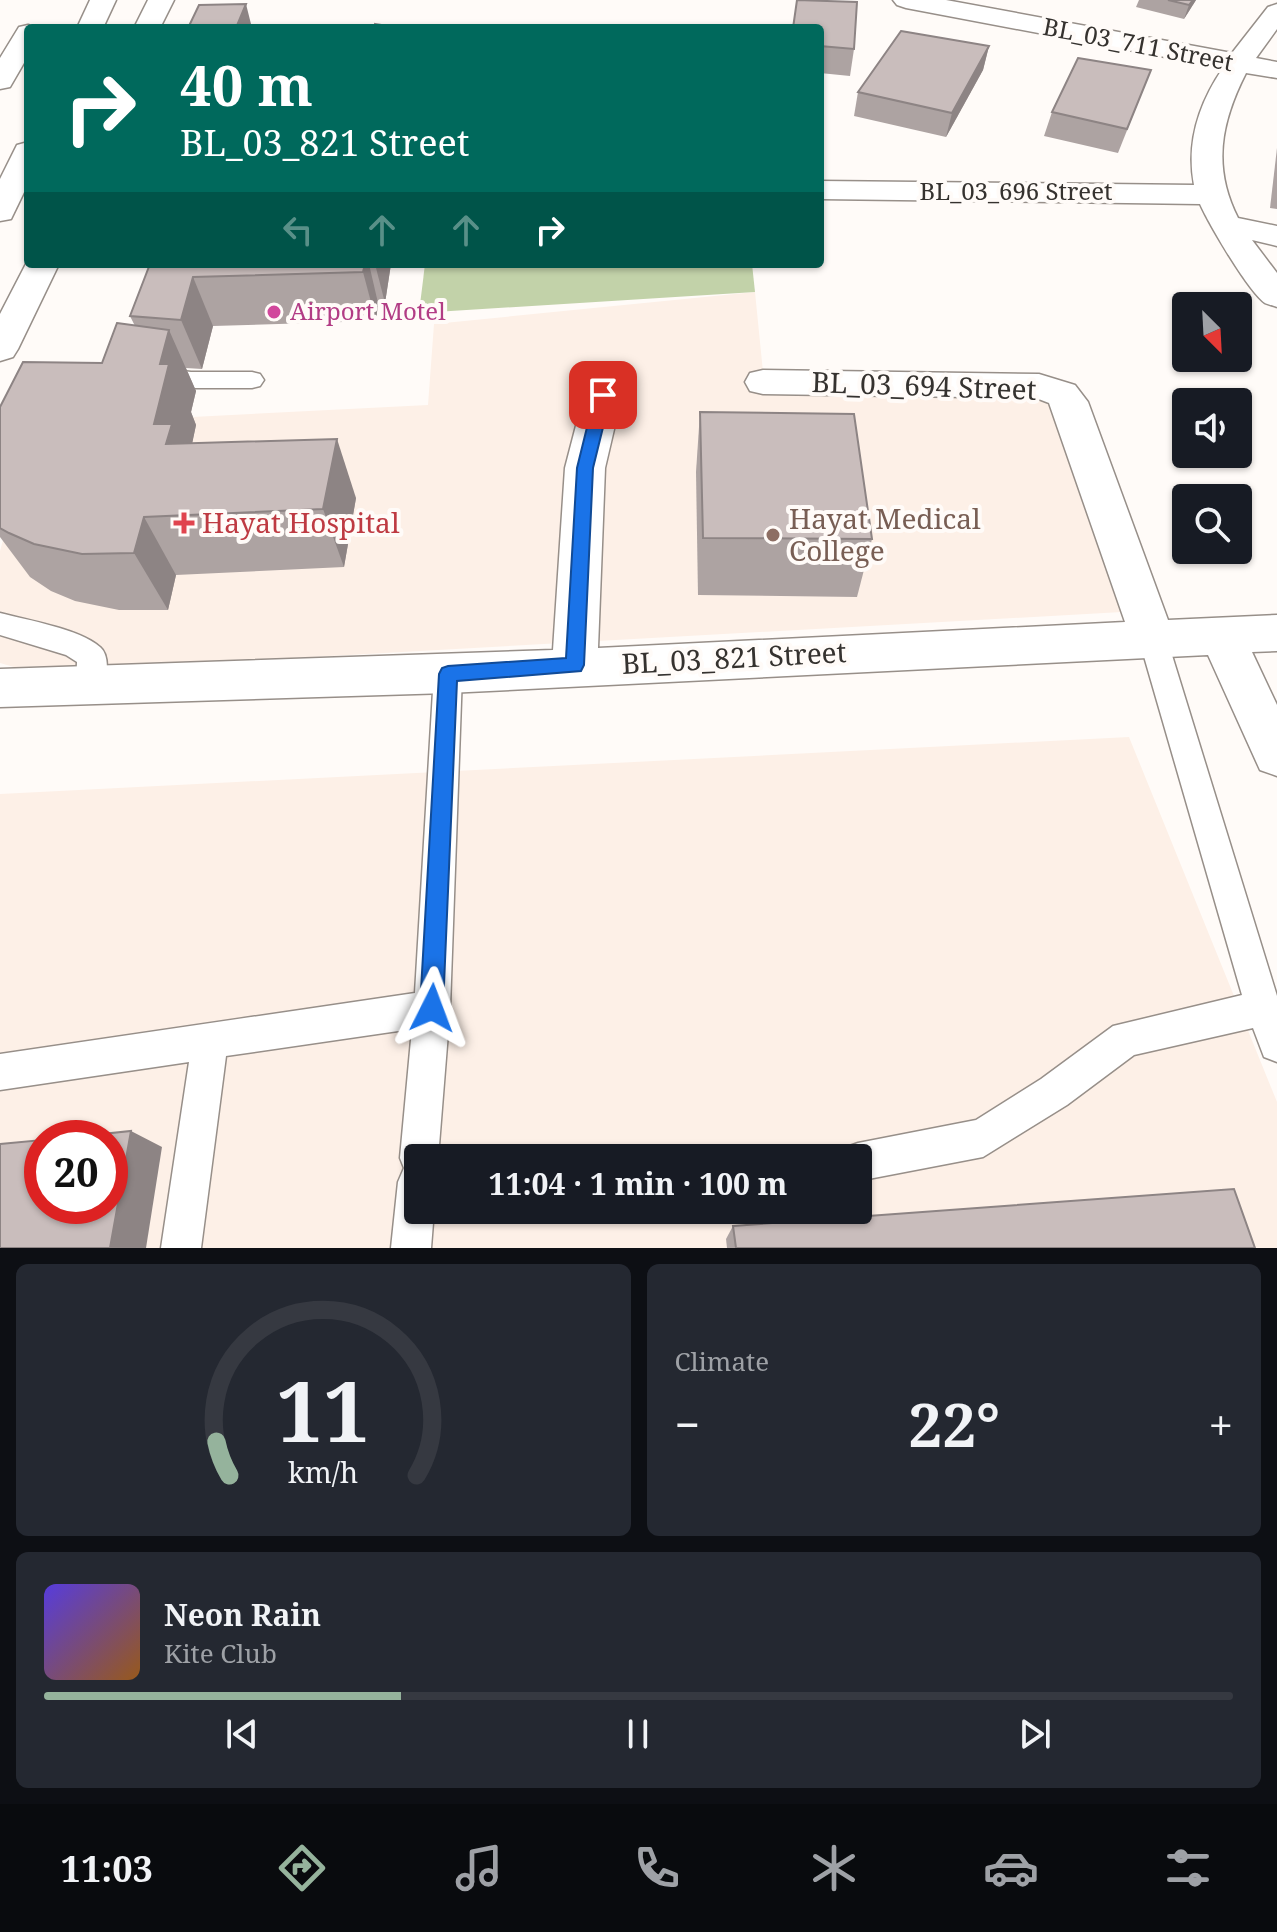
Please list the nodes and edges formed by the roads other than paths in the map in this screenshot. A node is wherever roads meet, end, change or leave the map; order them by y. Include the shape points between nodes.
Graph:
1 (103, 0) edge
2 (161, 0) edge
3 (906, 0) edge
4 (1277, 12) edge
5 (92, 24) edge
6 (149, 24) edge
7 (24, 40) edge
8 (1236, 64) junction
9 (1277, 70) edge
10 (0, 81) edge
11 (24, 160) edge
12 (824, 190) edge
13 (1211, 195) junction
14 (0, 212) edge
15 (1228, 225) junction
16 (1277, 236) edge
17 (40, 268) edge
18 (1277, 296) edge
19 (0, 349) edge
20 (133, 373) edge
21 (252, 380) dead end
22 (763, 382) dead end
23 (603, 395) dead end
24 (0, 624) edge
25 (1277, 633) edge
26 (1222, 636) junction
27 (1153, 639) junction
28 (575, 665) junction
29 (448, 674) junction
30 (91, 685) junction
31 (0, 688) edge
32 (1277, 755) edge
33 (432, 1008) junction
34 (1263, 1008) junction
35 (210, 1042) junction
36 (1277, 1044) edge
37 (0, 1072) edge
38 (420, 1144) edge
39 (872, 1159) edge
40 (414, 1224) edge
41 (181, 1248) edge
42 (411, 1248) edge

1 - 5 main road
2 - 6 main road
3 - 8 main road, BL_03_711 Street
4 - 8 main road
7 - 10 main road
8 - 9 main road, BL_03_711 Street
8 - 13 main road via 1210,121 1203,157
11 - 14 main road
12 - 13 main road, BL_03_696 Street
13 - 15 main road
15 - 16 main road
15 - 18 main road
17 - 19 main road
20 - 21 lane
22 - 27 main road, BL_03_694 Street via 1025,385 1062,394
23 - 28 main road via 585,468
24 - 30 lane via 92,656
25 - 26 main road, BL_03_821 Street
26 - 27 main road, BL_03_821 Street
26 - 32 main road
27 - 28 main road, BL_03_821 Street
27 - 34 lane
28 - 29 main road, BL_03_821 Street
29 - 30 main road, BL_03_821 Street
29 - 33 lane
30 - 31 main road, BL_03_821 Street
33 - 35 lane
33 - 38 lane
34 - 36 lane
34 - 39 lane via 1126,1039 983,1138
35 - 37 lane
35 - 41 lane
40 - 42 lane

